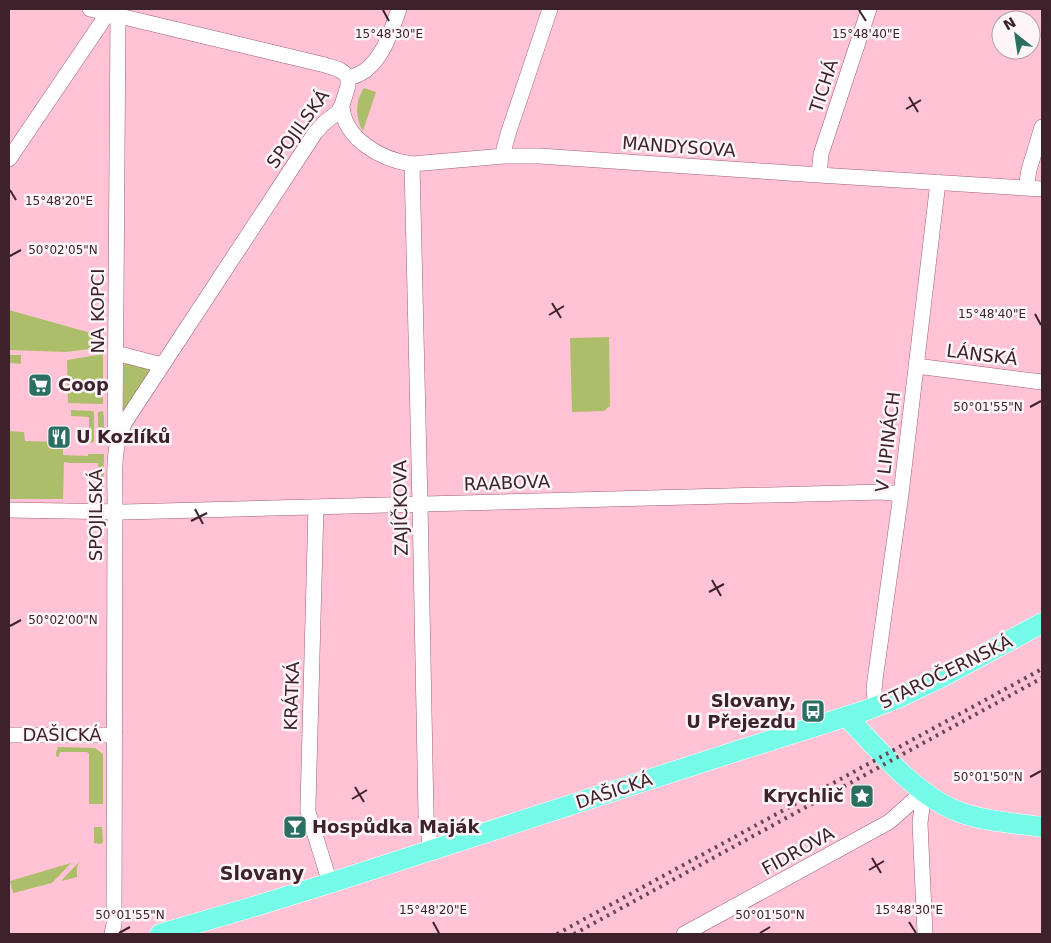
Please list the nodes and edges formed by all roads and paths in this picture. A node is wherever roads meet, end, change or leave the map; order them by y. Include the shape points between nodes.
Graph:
1 (90, 9) edge
2 (399, 9) edge
3 (550, 9) edge
4 (869, 9) edge
5 (113, 14) junction
6 (348, 78) junction
7 (342, 104) junction
8 (1042, 127) edge
9 (504, 156) junction
10 (9, 159) edge
11 (412, 164) junction
12 (819, 175) junction
13 (938, 182) junction
14 (1026, 188) junction
15 (1042, 189) edge
16 (116, 353) junction
17 (162, 365) junction
18 (916, 366) junction
19 (1042, 382) edge
20 (115, 457) junction
21 (901, 494) junction
22 (420, 504) junction
23 (316, 507) junction
24 (9, 510) edge
25 (115, 512) junction
26 (1042, 623) edge
27 (876, 707) junction
28 (847, 717) junction
29 (9, 735) edge
30 (115, 735) junction
31 (924, 791) junction
32 (1042, 827) edge
33 (431, 850) junction
34 (330, 883) junction
35 (112, 934) edge
36 (160, 934) edge
37 (684, 934) edge
38 (925, 934) edge

1 - 5 street
2 - 6 street, SPOJILSKÁ via 380,55 360,74
3 - 9 street via 508,134
4 - 12 street, TICHÁ via 821,154
5 - 6 street via 324,65 342,71
5 - 10 street
5 - 16 street, NA KOPCI
6 - 7 street, SPOJILSKÁ
7 - 11 street, MANDYSOVA via 347,124 364,144 395,160
7 - 17 street, SPOJILSKÁ via 338,112 315,133
8 - 14 street
9 - 11 street, MANDYSOVA
9 - 12 street, MANDYSOVA
11 - 22 street, ZAJÍČKOVA
12 - 13 street, MANDYSOVA
13 - 14 street, MANDYSOVA
13 - 18 street, V LIPINÁCH
14 - 15 street, MANDYSOVA
16 - 17 street
16 - 20 street, NA KOPCI
17 - 20 street, SPOJILSKÁ via 122,427
18 - 19 street, LÁNSKÁ
18 - 21 street, V LIPINÁCH
20 - 25 street, SPOJILSKÁ
21 - 22 street, RAABOVA
21 - 27 street, V LIPINÁCH via 875,680
22 - 23 street, RAABOVA
22 - 33 street, ZAJÍČKOVA via 426,816
23 - 25 street, RAABOVA
23 - 34 street, KRÁTKÁ via 308,812
24 - 25 street, RAABOVA
25 - 30 street, SPOJILSKÁ
26 - 27 main road, STAROČERNSKÁ via 958,670
27 - 28 main road, STAROČERNSKÁ
28 - 31 main road
28 - 33 main road, DAŠICKÁ
29 - 30 street, DAŠICKÁ
30 - 35 street, SPOJILSKÁ
31 - 32 main road via 961,812
31 - 37 street, FIDROVA via 889,822
31 - 38 street via 920,823
33 - 34 main road, DAŠICKÁ
34 - 36 main road, DAŠICKÁ

